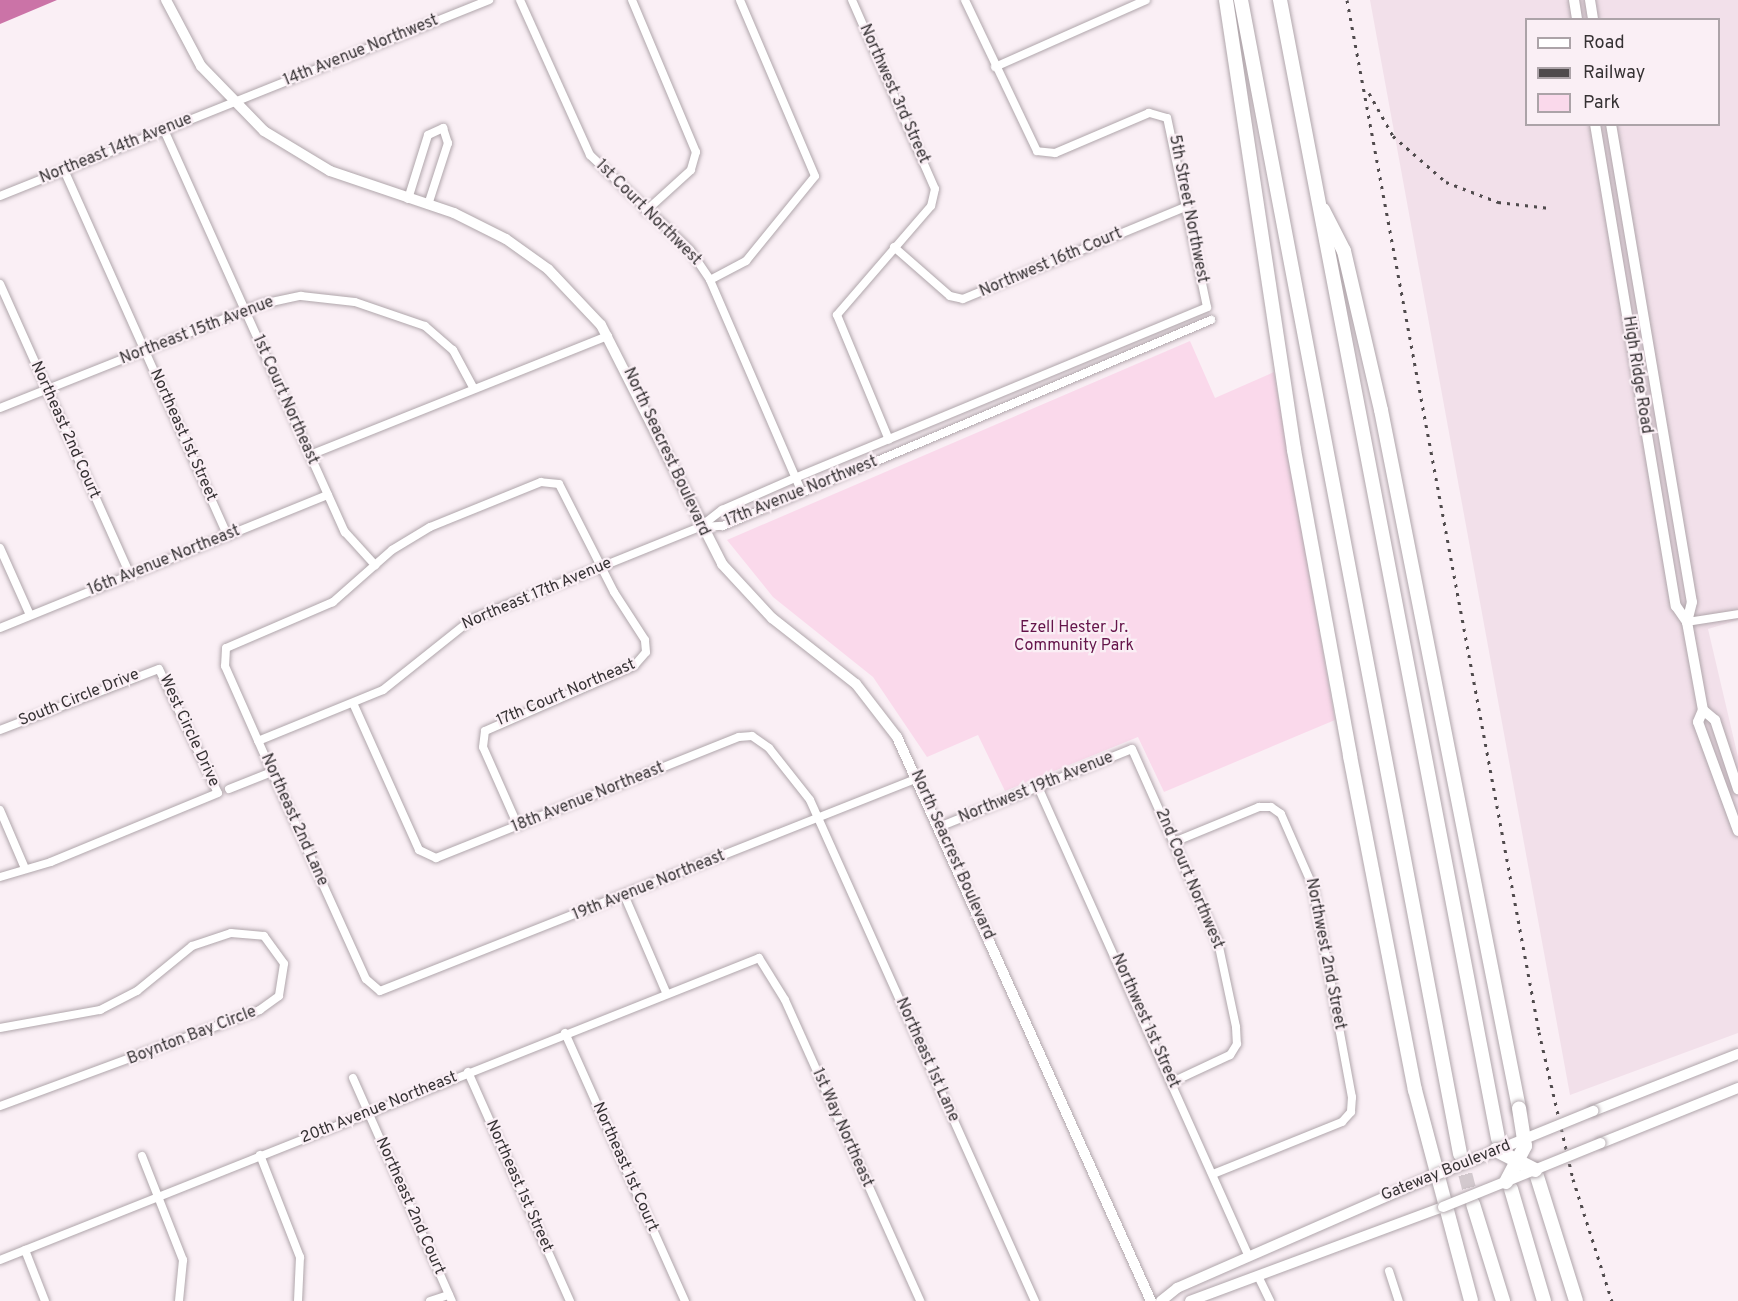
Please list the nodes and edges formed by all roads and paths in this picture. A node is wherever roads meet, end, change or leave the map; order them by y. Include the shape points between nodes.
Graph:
1 (166, 0) edge
2 (489, 0) edge
3 (520, 0) edge
4 (632, 0) edge
5 (741, 0) edge
6 (852, 0) edge
7 (964, 0) edge
8 (1226, 0) edge
9 (1241, 0) edge
10 (1280, 0) edge
11 (1574, 0) edge
12 (1590, 0) edge
13 (1145, 2) edge
14 (1577, 18) edge
15 (1593, 18) edge
16 (995, 67) junction
17 (232, 102) junction
18 (1594, 126) edge
19 (1611, 126) edge
20 (164, 130) junction
21 (64, 170) junction
22 (0, 196) edge
23 (1316, 198) junction
24 (408, 199) junction
25 (428, 205) junction
26 (1187, 206) junction
27 (646, 211) junction
28 (1627, 214) junction
29 (1610, 217) junction
30 (894, 247) junction
31 (710, 280) junction
32 (0, 284) edge
33 (1207, 307) joint
34 (245, 310) junction
35 (1211, 320) dead end
36 (608, 336) junction
37 (145, 350) junction
38 (474, 389) junction
39 (47, 390) junction
40 (0, 408) edge
41 (889, 440) junction
42 (310, 455) junction
43 (795, 478) junction
44 (1673, 488) junction
45 (1658, 490) junction
46 (802, 493) junction
47 (328, 495) junction
48 (700, 527) junction
49 (228, 536) junction
50 (0, 548) edge
51 (375, 565) junction
52 (600, 567) junction
53 (130, 575) junction
54 (1738, 614) edge
55 (30, 615) junction
56 (1687, 622) junction
57 (0, 628) edge
58 (159, 669) joint
59 (352, 703) junction
60 (1703, 710) junction
61 (0, 730) edge
62 (258, 741) junction
63 (1132, 749) joint
64 (272, 772) junction
65 (918, 778) junction
66 (1038, 786) junction
67 (229, 789) dead end
68 (1738, 789) edge
69 (0, 810) edge
70 (1735, 816) edge
71 (818, 818) junction
72 (518, 826) junction
73 (939, 827) junction
74 (1738, 831) edge
75 (1174, 842) junction
76 (24, 866) junction
77 (0, 877) edge
78 (625, 897) junction
79 (759, 958) joint
80 (380, 991) joint
81 (666, 992) junction
82 (0, 1028) edge
83 (565, 1033) junction
84 (1738, 1054) edge
85 (468, 1072) junction
86 (353, 1078) dead end
87 (1172, 1082) junction
88 (1738, 1088) edge
89 (0, 1107) edge
90 (368, 1112) junction
91 (1526, 1138) junction
92 (1497, 1145) junction
93 (1460, 1154) tunnel mouth
94 (260, 1155) junction
95 (142, 1156) dead end
96 (1520, 1158) junction
97 (1212, 1174) junction
98 (1536, 1174) junction
99 (1436, 1175) junction
100 (1509, 1185) junction
101 (159, 1196) junction
102 (1473, 1204) tunnel mouth
103 (1443, 1207) junction
104 (24, 1250) junction
105 (1249, 1257) junction
106 (0, 1260) edge
107 (1389, 1271) dead end
108 (1258, 1276) junction
109 (451, 1298) edge
110 (45, 1301) edge
111 (180, 1301) edge
112 (298, 1301) edge
113 (430, 1301) edge
114 (570, 1301) edge
115 (685, 1301) edge
116 (920, 1301) edge
117 (1035, 1301) edge
118 (1151, 1301) edge
119 (1161, 1301) edge
120 (1190, 1301) edge
121 (1270, 1301) edge
122 (1399, 1301) edge
123 (1471, 1301) edge
124 (1503, 1301) edge
125 (1544, 1301) edge
126 (1576, 1301) edge

1 - 17 street, North Seacrest Boulevard via 197,60
2 - 17 street, 14th Avenue Northwest
3 - 27 street, 1st Court Northwest via 579,136 603,172
4 - 27 street via 696,152 691,170
5 - 31 street via 815,170 811,187 746,261
6 - 30 street, Northwest 3rd Street via 935,189 931,206
7 - 16 street
8 - 99 highway via 1306,519
9 - 93 highway
10 - 23 highway
11 - 14 street
12 - 15 street
13 - 16 street
16 - 26 street, 5th Street Northwest via 1029,141 1043,154 1149,114 1161,115 1173,129
17 - 20 street, Northeast 14th Avenue
17 - 24 street, North Seacrest Boulevard via 307,159
18 - 29 street, High Ridge Road
19 - 28 street, High Ridge Road
20 - 21 street, Northeast 14th Avenue
20 - 34 street, 1st Court Northeast
21 - 22 street, Northeast 14th Avenue
21 - 37 street, Northeast 1st Street
23 - 91 highway, bridge via 1344,251 1379,399
23 - 92 highway
24 - 25 street, North Seacrest Boulevard
24 - 25 street via 428,135 443,128 448,143
25 - 36 street, North Seacrest Boulevard via 477,224 528,253 572,290
26 - 30 street, Northwest 16th Court via 963,299 950,296
26 - 33 street, 5th Street Northwest
27 - 31 street, 1st Court Northwest via 690,250
28 - 29 street
28 - 44 street, High Ridge Road
29 - 45 street, High Ridge Road
30 - 41 street via 839,309 837,322
31 - 43 street, 1st Court Northwest
32 - 39 street, Northeast 2nd Court
33 - 41 street, 17th Avenue Northwest
34 - 37 street, Northeast 15th Avenue
34 - 38 street, Northeast 15th Avenue via 315,296 355,302 411,320 448,345
34 - 42 street, 1st Court Northeast
35 - 46 street, 17th Avenue Northwest
36 - 38 street
36 - 48 street, North Seacrest Boulevard
37 - 39 street, Northeast 15th Avenue
37 - 49 street, Northeast 1st Street
38 - 42 street
39 - 40 street, Northeast 15th Avenue
39 - 53 street, Northeast 2nd Court
41 - 43 street, 17th Avenue Northwest
42 - 47 street, 1st Court Northeast
43 - 46 street, 1st Court Northwest
43 - 48 street, 17th Avenue Northwest via 722,510
44 - 45 street
44 - 56 street, High Ridge Road via 1692,602
45 - 56 street, High Ridge Road via 1676,606
46 - 48 street, 17th Avenue Northwest via 723,526
47 - 49 street, 16th Avenue Northeast
47 - 51 street, 1st Court Northeast via 348,538
48 - 52 street, Northeast 17th Avenue
48 - 65 street, North Seacrest Boulevard via 754,601 869,697
49 - 53 street, 16th Avenue Northeast
50 - 55 street
51 - 52 street via 430,526 554,482 564,489
51 - 62 street, Northeast 2nd Lane via 333,602 230,643 225,666
52 - 59 street, Northeast 17th Avenue via 472,619 402,678
52 - 72 street, 17th Court Northeast via 645,640 644,658 485,730 483,747
53 - 55 street, 16th Avenue Northeast
54 - 56 street
55 - 57 street, 16th Avenue Northeast
56 - 60 street, High Ridge Road
58 - 61 street, South Circle Drive
58 - 76 street, West Circle Drive via 218,793 51,862
59 - 62 street, Northeast 17th Avenue
59 - 72 street, 18th Avenue Northeast via 419,850 429,857
60 - 68 street, High Ridge Road via 1715,720
60 - 70 street, High Ridge Road via 1698,722
62 - 64 street, Northeast 2nd Lane
63 - 66 street, Northwest 19th Avenue
63 - 75 street, 2nd Court Northwest
64 - 67 street
64 - 80 street, Northeast 2nd Lane via 366,979
65 - 71 street, 19th Avenue Northeast
65 - 73 street, North Seacrest Boulevard
66 - 73 street, Northwest 19th Avenue
66 - 87 street, Northwest 1st Street
69 - 76 street
70 - 74 street, High Ridge Road
71 - 72 street, 18th Avenue Northeast via 785,764 758,739 746,736
71 - 78 street, 19th Avenue Northeast
71 - 117 street, Northeast 1st Lane
73 - 118 street, North Seacrest Boulevard
75 - 87 street, 2nd Court Northwest via 1221,952 1237,1037 1230,1055
75 - 97 street, Northwest 2nd Street via 1271,807 1287,822 1313,887 1351,1112 1342,1122
76 - 77 street
78 - 80 street, 19th Avenue Northeast
78 - 81 street
79 - 81 street, 20th Avenue Northeast
79 - 116 street, 1st Way Northeast via 785,1000
81 - 83 street, 20th Avenue Northeast
82 - 89 street, Boynton Bay Circle via 100,1010 137,991 192,946 231,933 264,936 284,964 279,996 260,1010
83 - 85 street, 20th Avenue Northeast
83 - 115 street, Northeast 1st Court
84 - 91 street, Gateway Boulevard, bridge
85 - 90 street, 20th Avenue Northeast
85 - 114 street, Northeast 1st Street
86 - 90 street, Northeast 2nd Court
87 - 97 street, Northwest 1st Street
88 - 98 street, Gateway Boulevard, bridge via 1601,1143
90 - 94 street, 20th Avenue Northeast
90 - 109 street, Northeast 2nd Court
91 - 92 street, Gateway Boulevard, bridge
91 - 96 highway, bridge
92 - 96 highway, bridge
92 - 99 street, Gateway Boulevard, bridge
94 - 101 street, 20th Avenue Northeast
94 - 112 street via 300,1257
95 - 101 street
96 - 98 highway, bridge
96 - 100 highway, bridge
97 - 105 street, Northwest 1st Street
98 - 100 street, Gateway Boulevard, bridge
98 - 126 highway
99 - 103 highway
99 - 105 street, Gateway Boulevard
100 - 103 street, Gateway Boulevard, bridge
100 - 125 highway
101 - 104 street, 20th Avenue Northeast
101 - 111 street via 183,1260
102 - 124 highway
103 - 108 street, Gateway Boulevard
103 - 123 highway
104 - 106 street, 20th Avenue Northeast
104 - 110 street
105 - 119 street, Gateway Boulevard via 1177,1288
107 - 122 street
108 - 120 street, Gateway Boulevard
108 - 121 street
109 - 113 street

